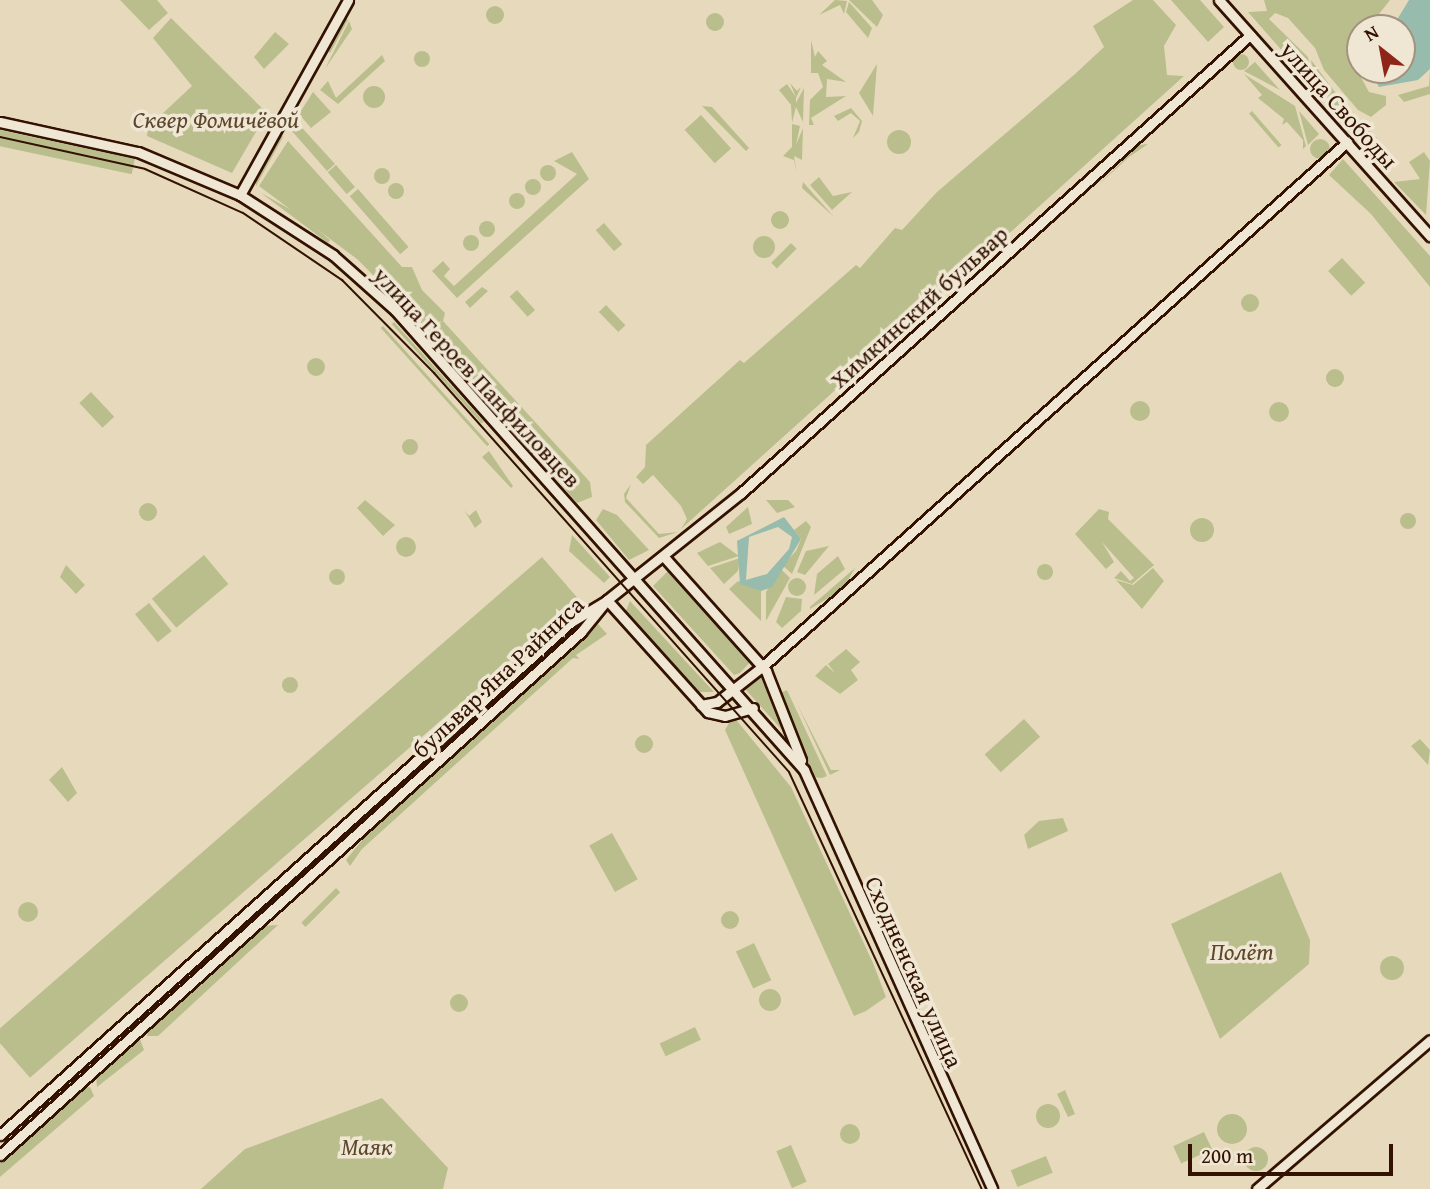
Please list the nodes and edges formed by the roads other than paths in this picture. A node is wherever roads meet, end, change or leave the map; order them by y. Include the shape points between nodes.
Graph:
1 (348, 0) edge
2 (1219, 0) edge
3 (1250, 35) junction
4 (0, 122) edge
5 (1347, 142) junction
6 (240, 195) junction
7 (1430, 236) edge
8 (580, 517) joint
9 (666, 558) junction
10 (635, 577) junction
11 (607, 600) junction
12 (762, 666) junction
13 (736, 689) junction
14 (701, 705) junction
15 (753, 708) junction
16 (804, 770) junction
17 (1430, 1040) edge
18 (0, 1135) edge
19 (0, 1155) edge
20 (992, 1189) edge
21 (1257, 1189) edge

1 - 6 main road
2 - 3 main road, улица Свободы
3 - 5 main road, улица Свободы
3 - 9 main road, Химкинский бульвар
4 - 6 main road, улица Героев Панфиловцев via 138,152
5 - 7 main road, улица Свободы
5 - 12 main road
6 - 8 main road, улица Героев Панфиловцев via 332,255 385,301
8 - 10 main road, Сходненская улица
9 - 10 main road, Химкинский бульвар
9 - 12 main road, Сходненская улица
10 - 11 main road, Химкинский бульвар
10 - 13 main road, Сходненская улица
11 - 14 main road
11 - 18 main road, бульвар Яна Райниса via 571,622
11 - 19 main road, бульвар Яна Райниса via 581,632
12 - 13 main road
12 - 16 main road, Сходненская улица
13 - 14 main road
13 - 15 main road, Сходненская улица
14 - 15 main road via 725,716
15 - 16 main road, Сходненская улица
16 - 20 main road, Сходненская улица
17 - 21 main road

